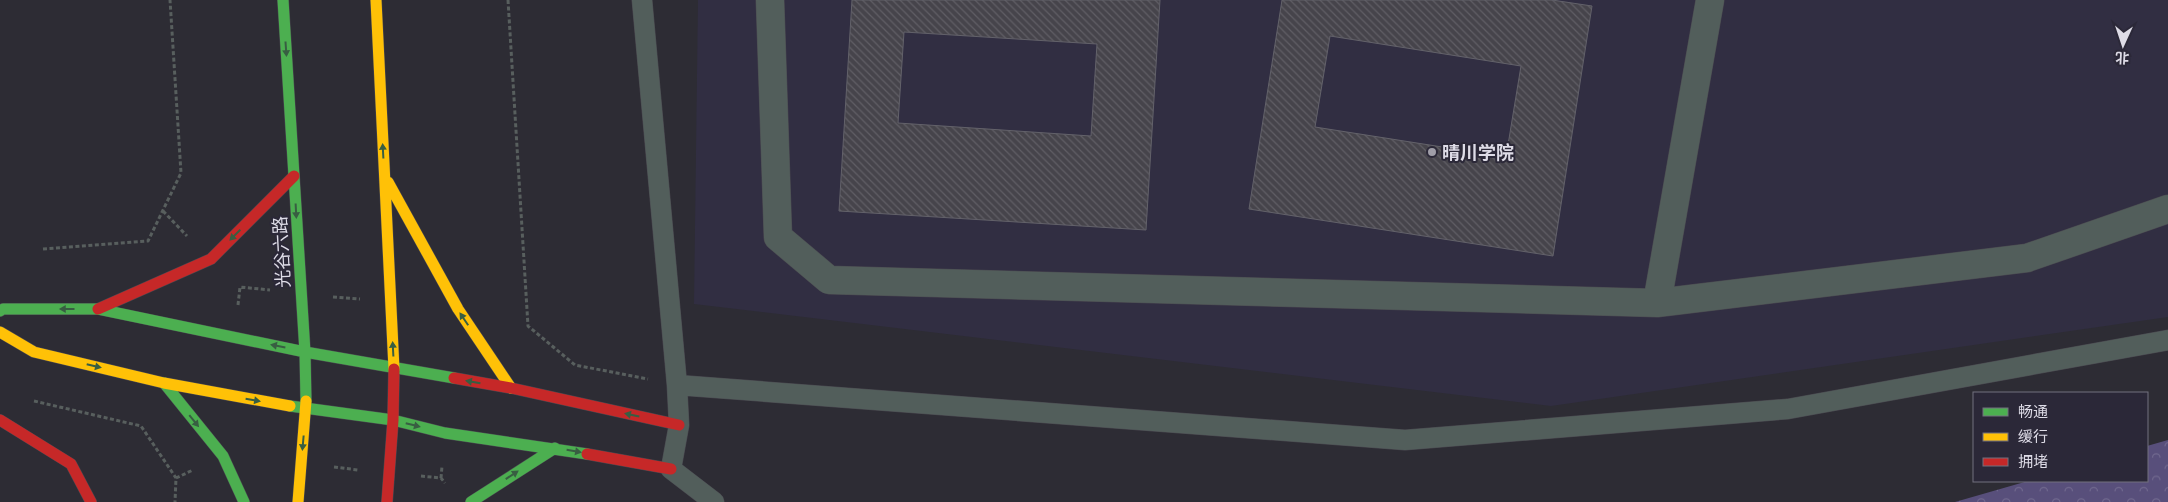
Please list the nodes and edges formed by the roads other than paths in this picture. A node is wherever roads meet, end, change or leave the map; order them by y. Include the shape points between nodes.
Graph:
1 (283, 0) edge
2 (376, 0) edge
3 (642, 0) edge
4 (770, 0) edge
5 (1710, 0) edge
6 (294, 176) junction
7 (384, 176) junction
8 (2168, 209) edge
9 (1657, 303) junction
10 (98, 309) junction
11 (0, 311) edge
12 (0, 332) edge
13 (2168, 340) edge
14 (305, 352) junction
15 (394, 368) junction
16 (164, 383) junction
17 (677, 385) junction
18 (511, 388) junction
19 (306, 409) junction
20 (0, 420) edge
21 (393, 420) junction
22 (679, 425) junction
23 (555, 448) junction
24 (671, 469) junction
25 (91, 502) edge
26 (244, 502) edge
27 (298, 502) edge
28 (387, 502) edge
29 (472, 502) edge
30 (714, 502) edge

1 -> 6 main road, 光谷六路
7 -> 2 main road
3 - 17 lane
4 - 9 street via 778,237 829,280
5 - 9 street
6 -> 10 main road via 211,259
6 -> 14 main road, 光谷六路
15 -> 7 main road
18 -> 7 main road via 458,309
8 - 9 street via 2027,258
10 -> 11 main road
14 -> 10 main road
12 -> 16 main road via 34,352
13 - 17 lane via 1788,409 1405,440
14 - 15 main road
14 - 19 main road, 光谷六路
18 -> 15 main road
15 - 21 main road
16 -> 19 main road
16 -> 26 main road via 223,456
17 - 22 lane
22 -> 18 main road
19 - 21 main road
19 -> 27 main road, 光谷六路
20 - 25 main road via 71,464
21 -> 23 main road via 445,433
21 - 28 main road
22 - 24 lane
23 -> 24 main road
29 -> 23 main road
24 - 30 lane

